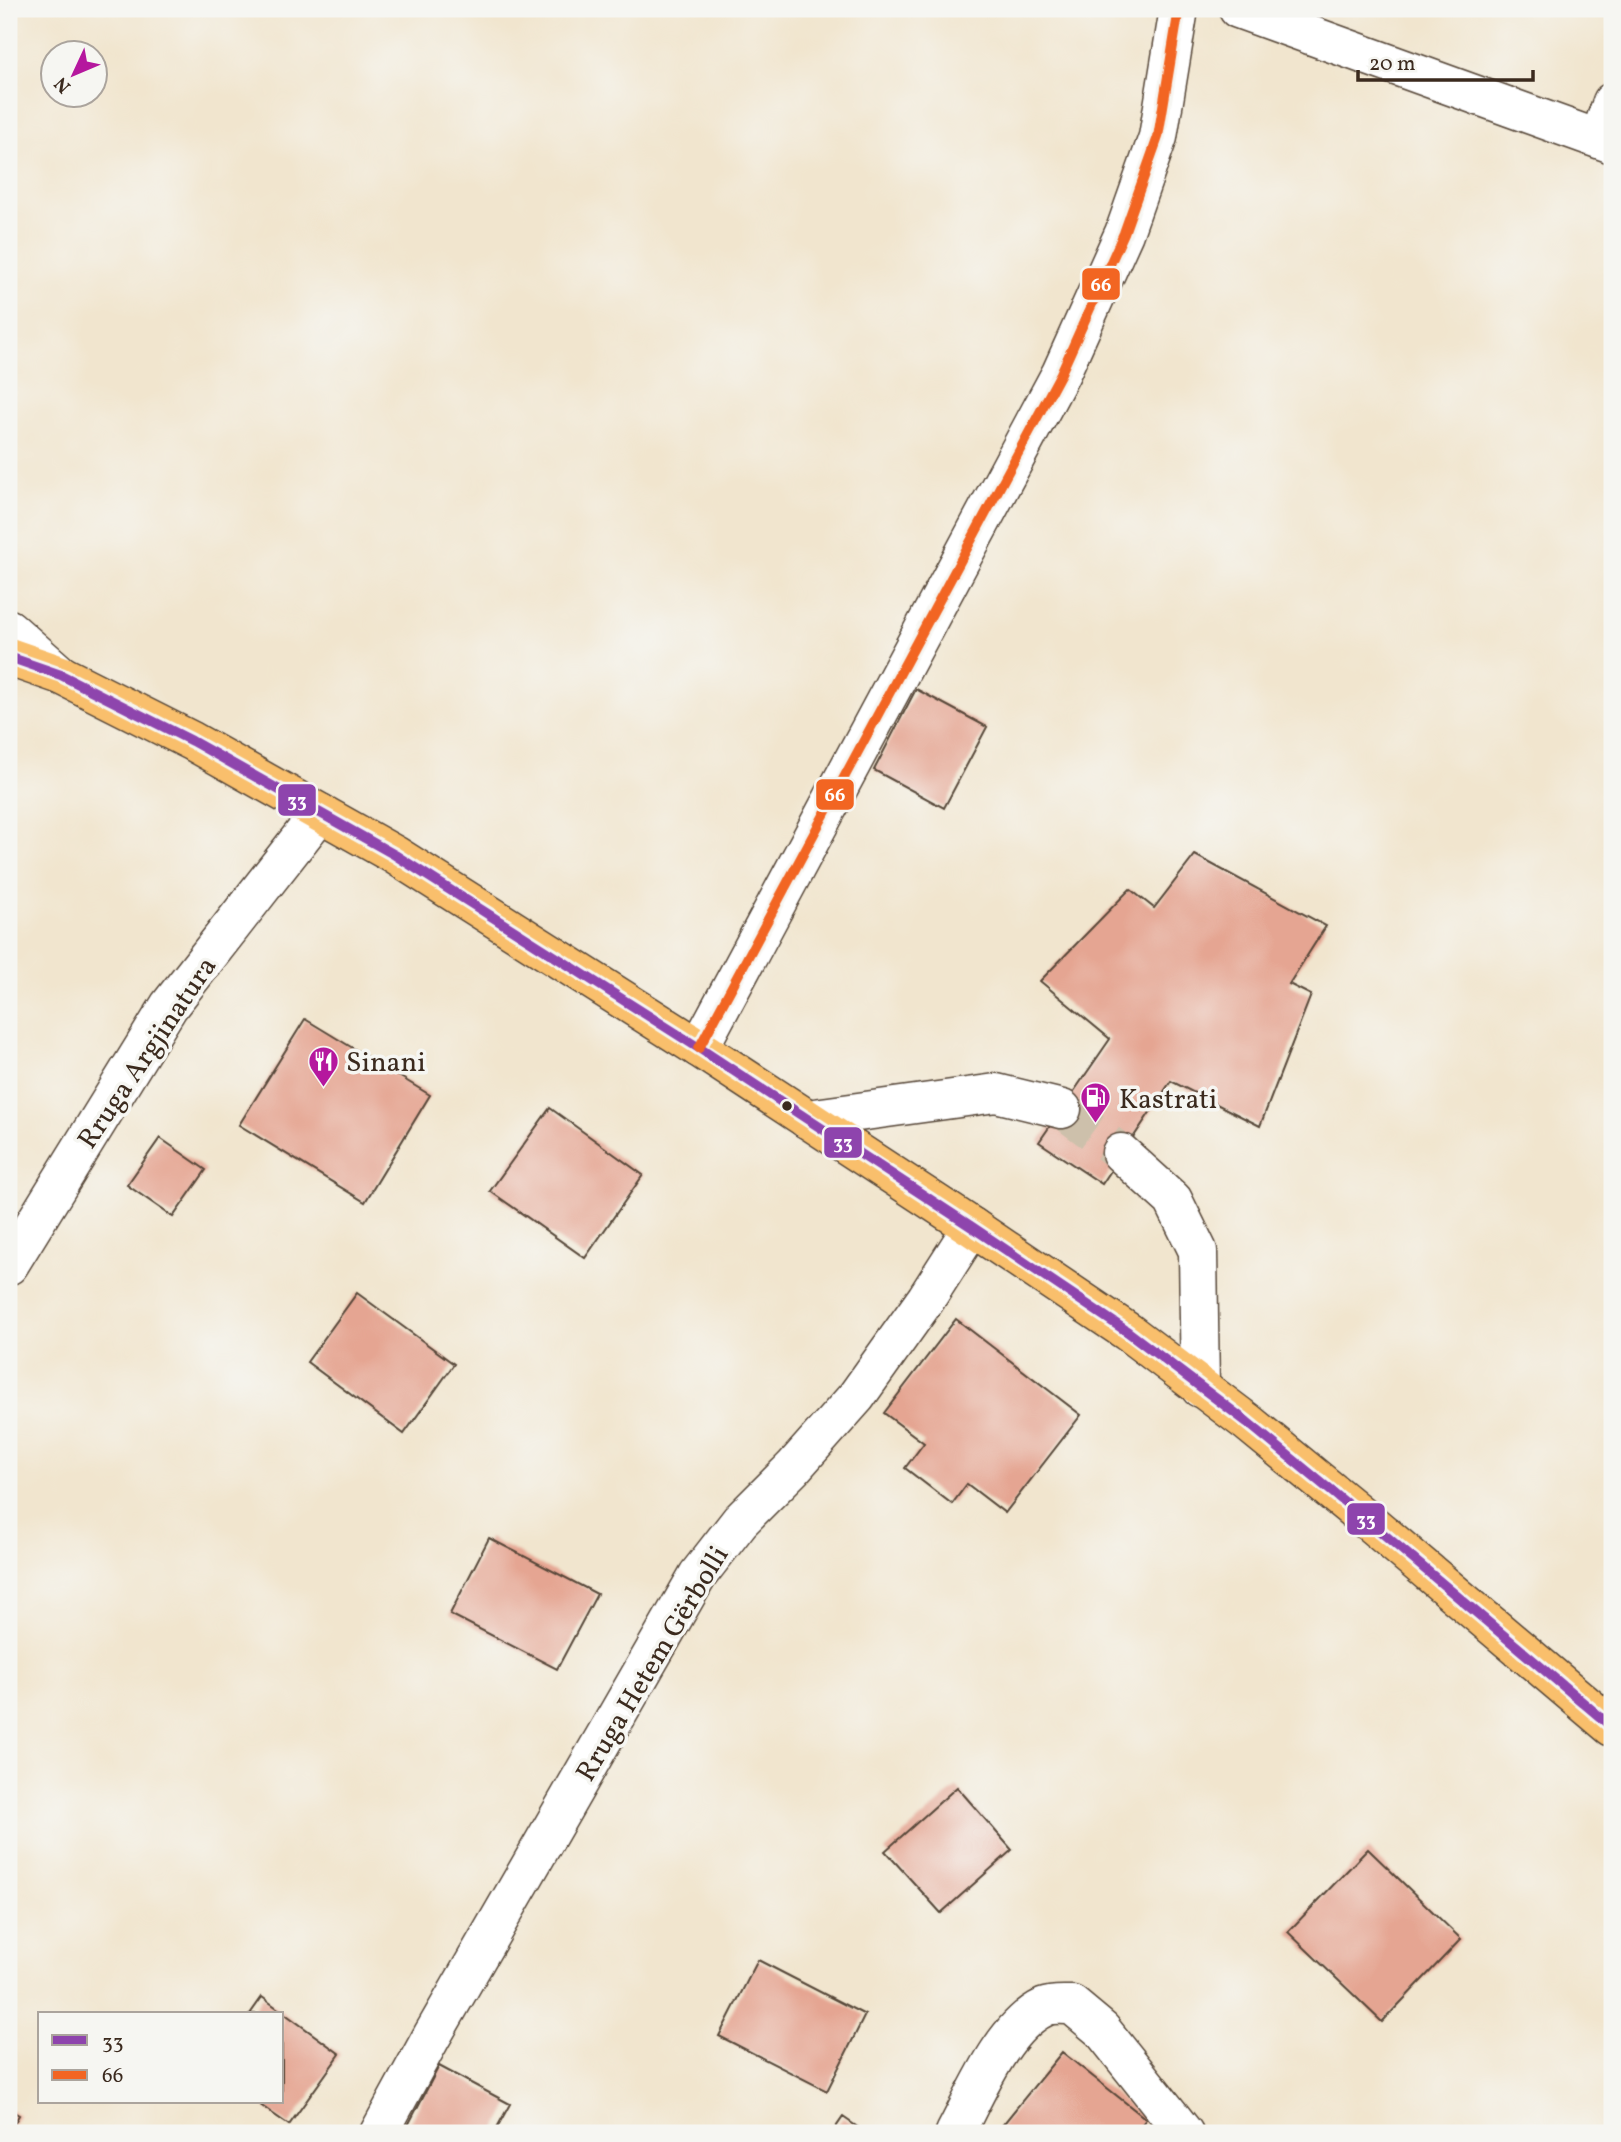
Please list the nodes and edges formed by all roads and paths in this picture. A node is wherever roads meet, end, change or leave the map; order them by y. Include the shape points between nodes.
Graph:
1 (1179, 9) edge
2 (1238, 9) edge
3 (1612, 102) edge
4 (1606, 141) edge
5 (9, 629) edge
6 (9, 657) edge
7 (61, 675) junction
8 (320, 813) junction
9 (699, 1048) junction
10 (1062, 1109) tunnel mouth
11 (807, 1119) junction
12 (1121, 1153) tunnel mouth
13 (972, 1227) junction
14 (9, 1265) edge
15 (1200, 1388) junction
16 (1612, 1727) edge
17 (379, 2133) edge
18 (955, 2133) edge
19 (1184, 2133) edge

1 - 9 street via 1158,137 1124,233 1061,373
2 - 4 street
3 - 4 street
5 - 7 street
6 - 7 main road
7 - 8 main road
8 - 9 main road via 395,855
8 - 14 street, Rruga Argjinatura via 170,1006
9 - 11 main road
10 - 11 street via 996,1094
11 - 13 main road
12 - 15 street via 1173,1200 1198,1251
13 - 15 main road via 1128,1332
13 - 17 street, Rruga Hetem Gërbolli via 856,1397 740,1521 698,1575
15 - 16 main road via 1374,1526
18 - 19 street via 1004,2044 1024,2021 1047,2006 1072,2005 1102,2030

